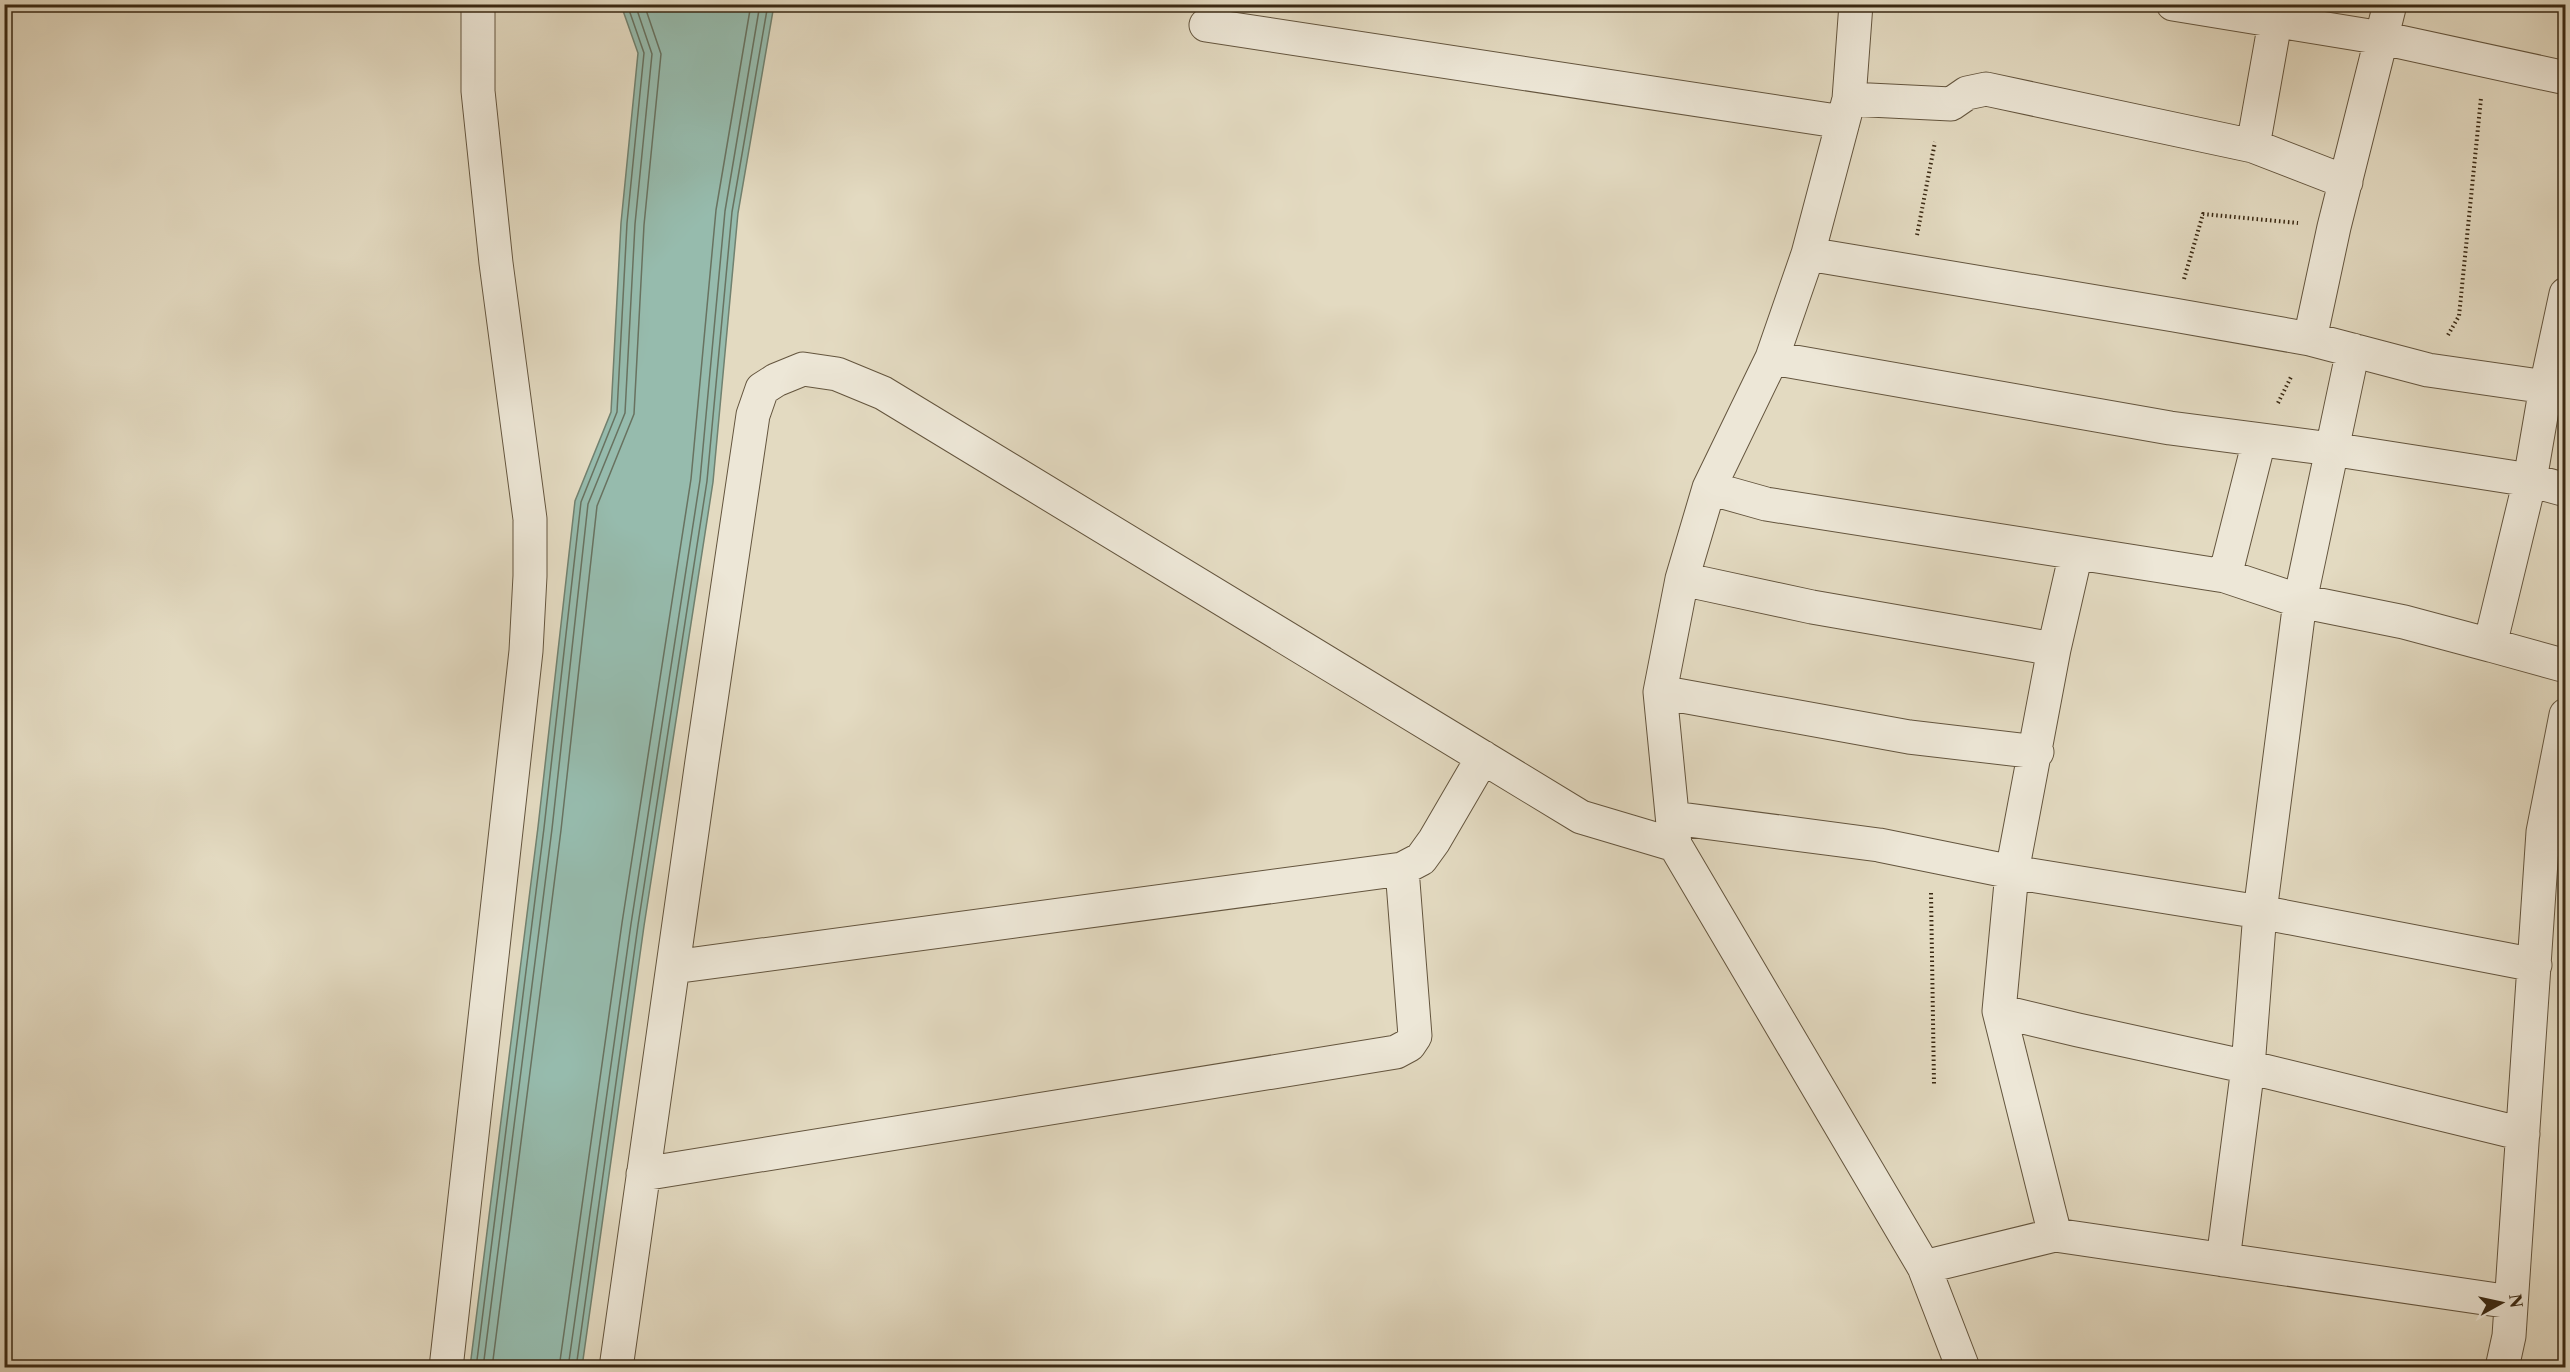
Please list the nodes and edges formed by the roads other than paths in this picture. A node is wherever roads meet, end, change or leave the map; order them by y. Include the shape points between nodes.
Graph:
1 (478, 4) edge
2 (1856, 4) edge
3 (2390, 4) edge
4 (2174, 5) edge
5 (2275, 22) junction
6 (1206, 25) dead end
7 (2382, 38) junction
8 (2565, 78) edge
9 (1846, 110) junction
10 (2253, 146) junction
11 (2346, 182) junction
12 (1808, 254) junction
13 (2565, 294) edge
14 (2310, 339) junction
15 (2353, 350) junction
16 (1773, 358) junction
17 (2546, 387) junction
18 (2259, 441) junction
19 (2331, 449) junction
20 (2530, 480) junction
21 (1709, 488) junction
22 (2565, 490) edge
23 (2076, 553) junction
24 (2225, 576) junction
25 (1682, 579) junction
26 (2300, 601) junction
27 (2490, 645) junction
28 (2055, 649) junction
29 (2565, 666) edge
30 (1660, 692) junction
31 (2565, 715) edge
32 (2037, 752) junction
33 (1483, 757) junction
34 (1674, 831) junction
35 (1402, 869) junction
36 (2012, 872) junction
37 (2260, 912) junction
38 (2535, 965) junction
39 (673, 967) junction
40 (1999, 1011) junction
41 (2248, 1067) junction
42 (2523, 1134) junction
43 (643, 1174) junction
44 (2055, 1235) junction
45 (2223, 1260) junction
46 (1924, 1267) junction
47 (2511, 1302) junction
48 (446, 1368) edge
49 (616, 1368) edge
50 (1963, 1368) edge
51 (2502, 1368) edge

1 - 48 street via 478,91 530,519 530,576 525,663
2 - 9 street
3 - 7 street
4 - 5 street
5 - 7 street
5 - 10 street
6 - 9 street
7 - 8 street
7 - 11 street
9 - 10 street via 1951,104 1967,93 1986,89
9 - 12 street
10 - 11 street
11 - 14 street
12 - 14 street
12 - 16 street
13 - 17 street
14 - 15 street
15 - 17 street via 2428,370
15 - 19 street
16 - 18 street
16 - 21 street
17 - 20 street
18 - 19 street
18 - 24 street
19 - 20 street
19 - 26 street
20 - 22 street
20 - 27 street
21 - 23 street via 1766,504
21 - 25 street
23 - 24 street
23 - 28 street
24 - 26 street
25 - 28 street via 1812,608
25 - 30 street
26 - 27 street via 2404,622
26 - 37 street
27 - 29 street
28 - 32 street
30 - 32 street via 1909,736
30 - 34 street
31 - 38 street via 2543,832
32 - 36 street
33 - 34 street via 1581,817
33 - 35 street via 1421,859
33 - 39 street via 883,393 837,374 803,369 762,389 753,416
34 - 36 street via 1879,845
34 - 46 street
35 - 39 street
35 - 43 street via 1415,1036 1396,1053
36 - 37 street
36 - 40 street
37 - 38 street
37 - 41 street
38 - 42 street
39 - 43 street
40 - 41 street
40 - 44 street
41 - 42 street
41 - 45 street
42 - 47 street
43 - 49 street
44 - 45 street
44 - 46 street
45 - 47 street
46 - 50 street
47 - 51 street

